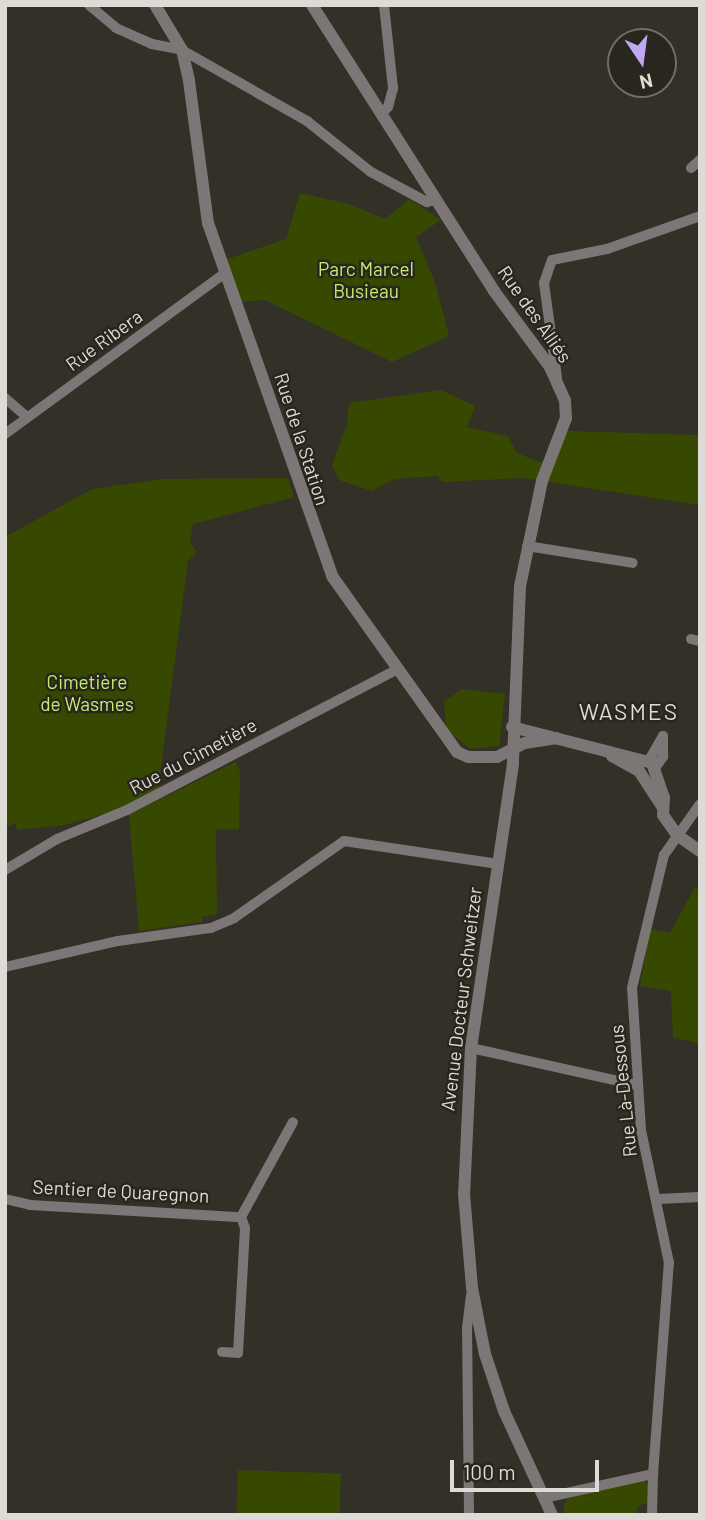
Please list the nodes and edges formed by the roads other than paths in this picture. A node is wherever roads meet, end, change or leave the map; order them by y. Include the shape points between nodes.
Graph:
1 (89, 5) edge
2 (155, 5) edge
3 (312, 5) edge
4 (384, 5) edge
5 (182, 50) junction
6 (381, 114) junction
7 (700, 160) edge
8 (691, 168) dead end
9 (436, 200) junction
10 (700, 216) edge
11 (224, 274) junction
12 (557, 380) junction
13 (5, 398) edge
14 (27, 417) junction
15 (5, 433) edge
16 (527, 546) junction
17 (633, 563) dead end
18 (397, 670) junction
19 (512, 727) junction
20 (557, 738) junction
21 (506, 754) junction
22 (700, 804) edge
23 (677, 835) junction
24 (700, 851) edge
25 (498, 864) junction
26 (5, 870) edge
27 (5, 967) edge
28 (471, 1048) junction
29 (637, 1085) junction
30 (293, 1122) dead end
31 (700, 1197) edge
32 (5, 1199) edge
33 (658, 1199) junction
34 (238, 1216) junction
35 (472, 1288) junction
36 (222, 1353) dead end
37 (653, 1474) junction
38 (544, 1498) junction
39 (469, 1515) edge
40 (552, 1515) edge
41 (652, 1515) edge

1 - 5 street via 116,28 152,44
2 - 5 street, Rue de la Station
3 - 6 street, Rue des Alliés
4 - 6 street via 393,88
5 - 9 street via 307,121 371,172 427,202
5 - 11 street, Rue de la Station via 193,101 204,202
6 - 9 street, Rue des Alliés
7 - 8 street
9 - 12 street, Rue des Alliés
10 - 12 street via 607,248 560,256 546,266
11 - 14 street, Rue Ribera
11 - 18 street, Rue de la Station via 320,551 348,601
12 - 16 street, Rue des Alliés via 566,418 547,465
13 - 14 street
14 - 15 street, Rue Ribera
16 - 17 street
16 - 19 street, Rue des Alliés via 520,586
18 - 21 street, Rue de la Station via 457,752 482,758
18 - 26 street, Rue du Cimetière via 127,810 57,839
19 - 20 street
19 - 21 street
20 - 21 street via 525,743
20 - 23 street via 647,769
21 - 25 street, Avenue Docteur Schweitzer
22 - 23 street, Rue Là-Dessous
23 - 24 street
23 - 29 street, Rue Là-Dessous via 664,855 634,974
25 - 27 street via 344,841 234,918 211,928 118,941
25 - 28 street, Avenue Docteur Schweitzer
28 - 29 street
28 - 35 street, Avenue Docteur Schweitzer via 464,1194
29 - 33 street, Rue Là-Dessous via 644,1150
30 - 34 street
31 - 33 street
32 - 34 street, Sentier de Quaregnon via 30,1205
33 - 37 street, Rue Là-Dessous via 670,1286
34 - 36 street via 245,1228 238,1353
35 - 38 street, Avenue Docteur Schweitzer via 493,1382
35 - 39 street via 467,1328
37 - 38 street
37 - 41 street, Rue Là-Dessous
38 - 40 street, Avenue Docteur Schweitzer

